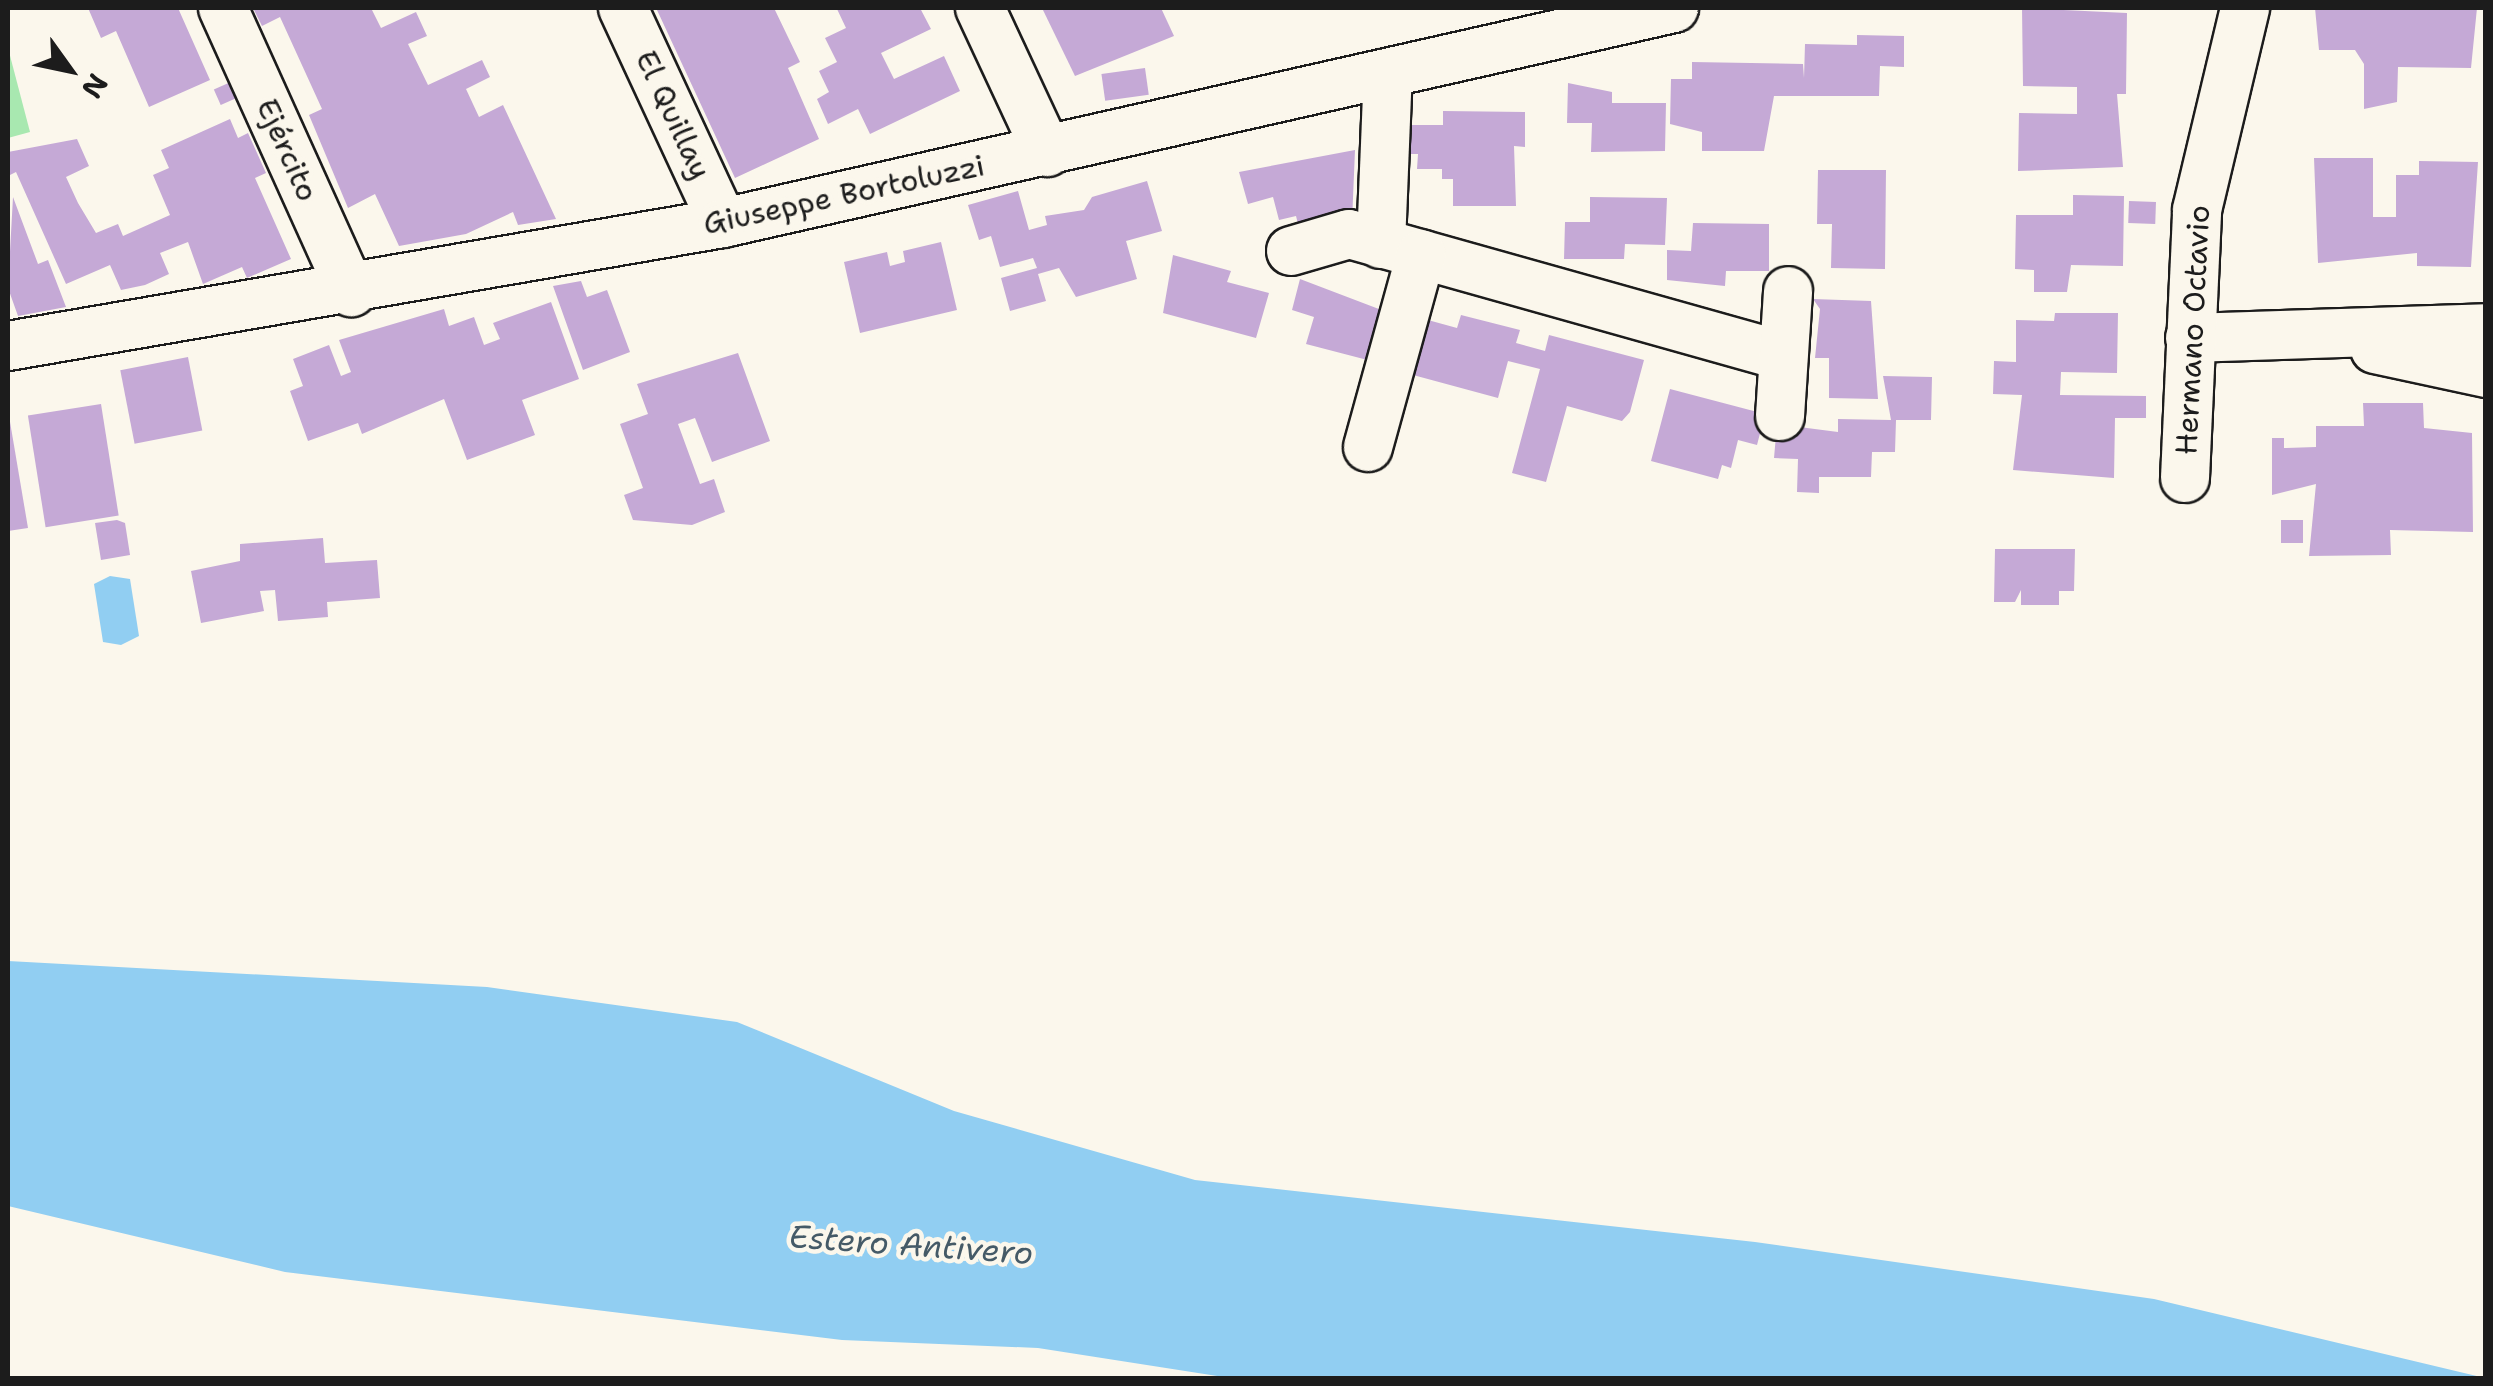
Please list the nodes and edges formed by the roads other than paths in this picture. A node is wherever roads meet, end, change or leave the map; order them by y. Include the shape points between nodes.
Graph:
1 (223, 8) edge
2 (623, 8) edge
3 (980, 8) edge
4 (1674, 8) edge
5 (2246, 8) edge
6 (1388, 72) junction
7 (1047, 152) junction
8 (723, 224) junction
9 (1401, 249) junction
10 (1290, 251) dead end
11 (1788, 291) dead end
12 (351, 292) junction
13 (2486, 328) edge
14 (2324, 334) junction
15 (2190, 338) junction
16 (8, 346) edge
17 (1784, 356) junction
18 (2486, 373) edge
19 (1780, 416) dead end
20 (1368, 446) dead end
21 (2186, 478) dead end

1 - 12 street, Ejército
2 - 8 street, El Quillay
3 - 7 street
4 - 6 street, Giuseppe Bortoluzzi
5 - 15 street, Hermano Octavio via 2197,210
6 - 7 street, Giuseppe Bortoluzzi
6 - 9 street
7 - 8 street, Giuseppe Bortoluzzi
8 - 12 street, Giuseppe Bortoluzzi
9 - 10 street via 1349,234
9 - 17 street
9 - 20 street
11 - 17 street
12 - 16 street, Giuseppe Bortoluzzi
13 - 14 street
14 - 15 street
14 - 18 street
15 - 21 street, Hermano Octavio
17 - 19 street

